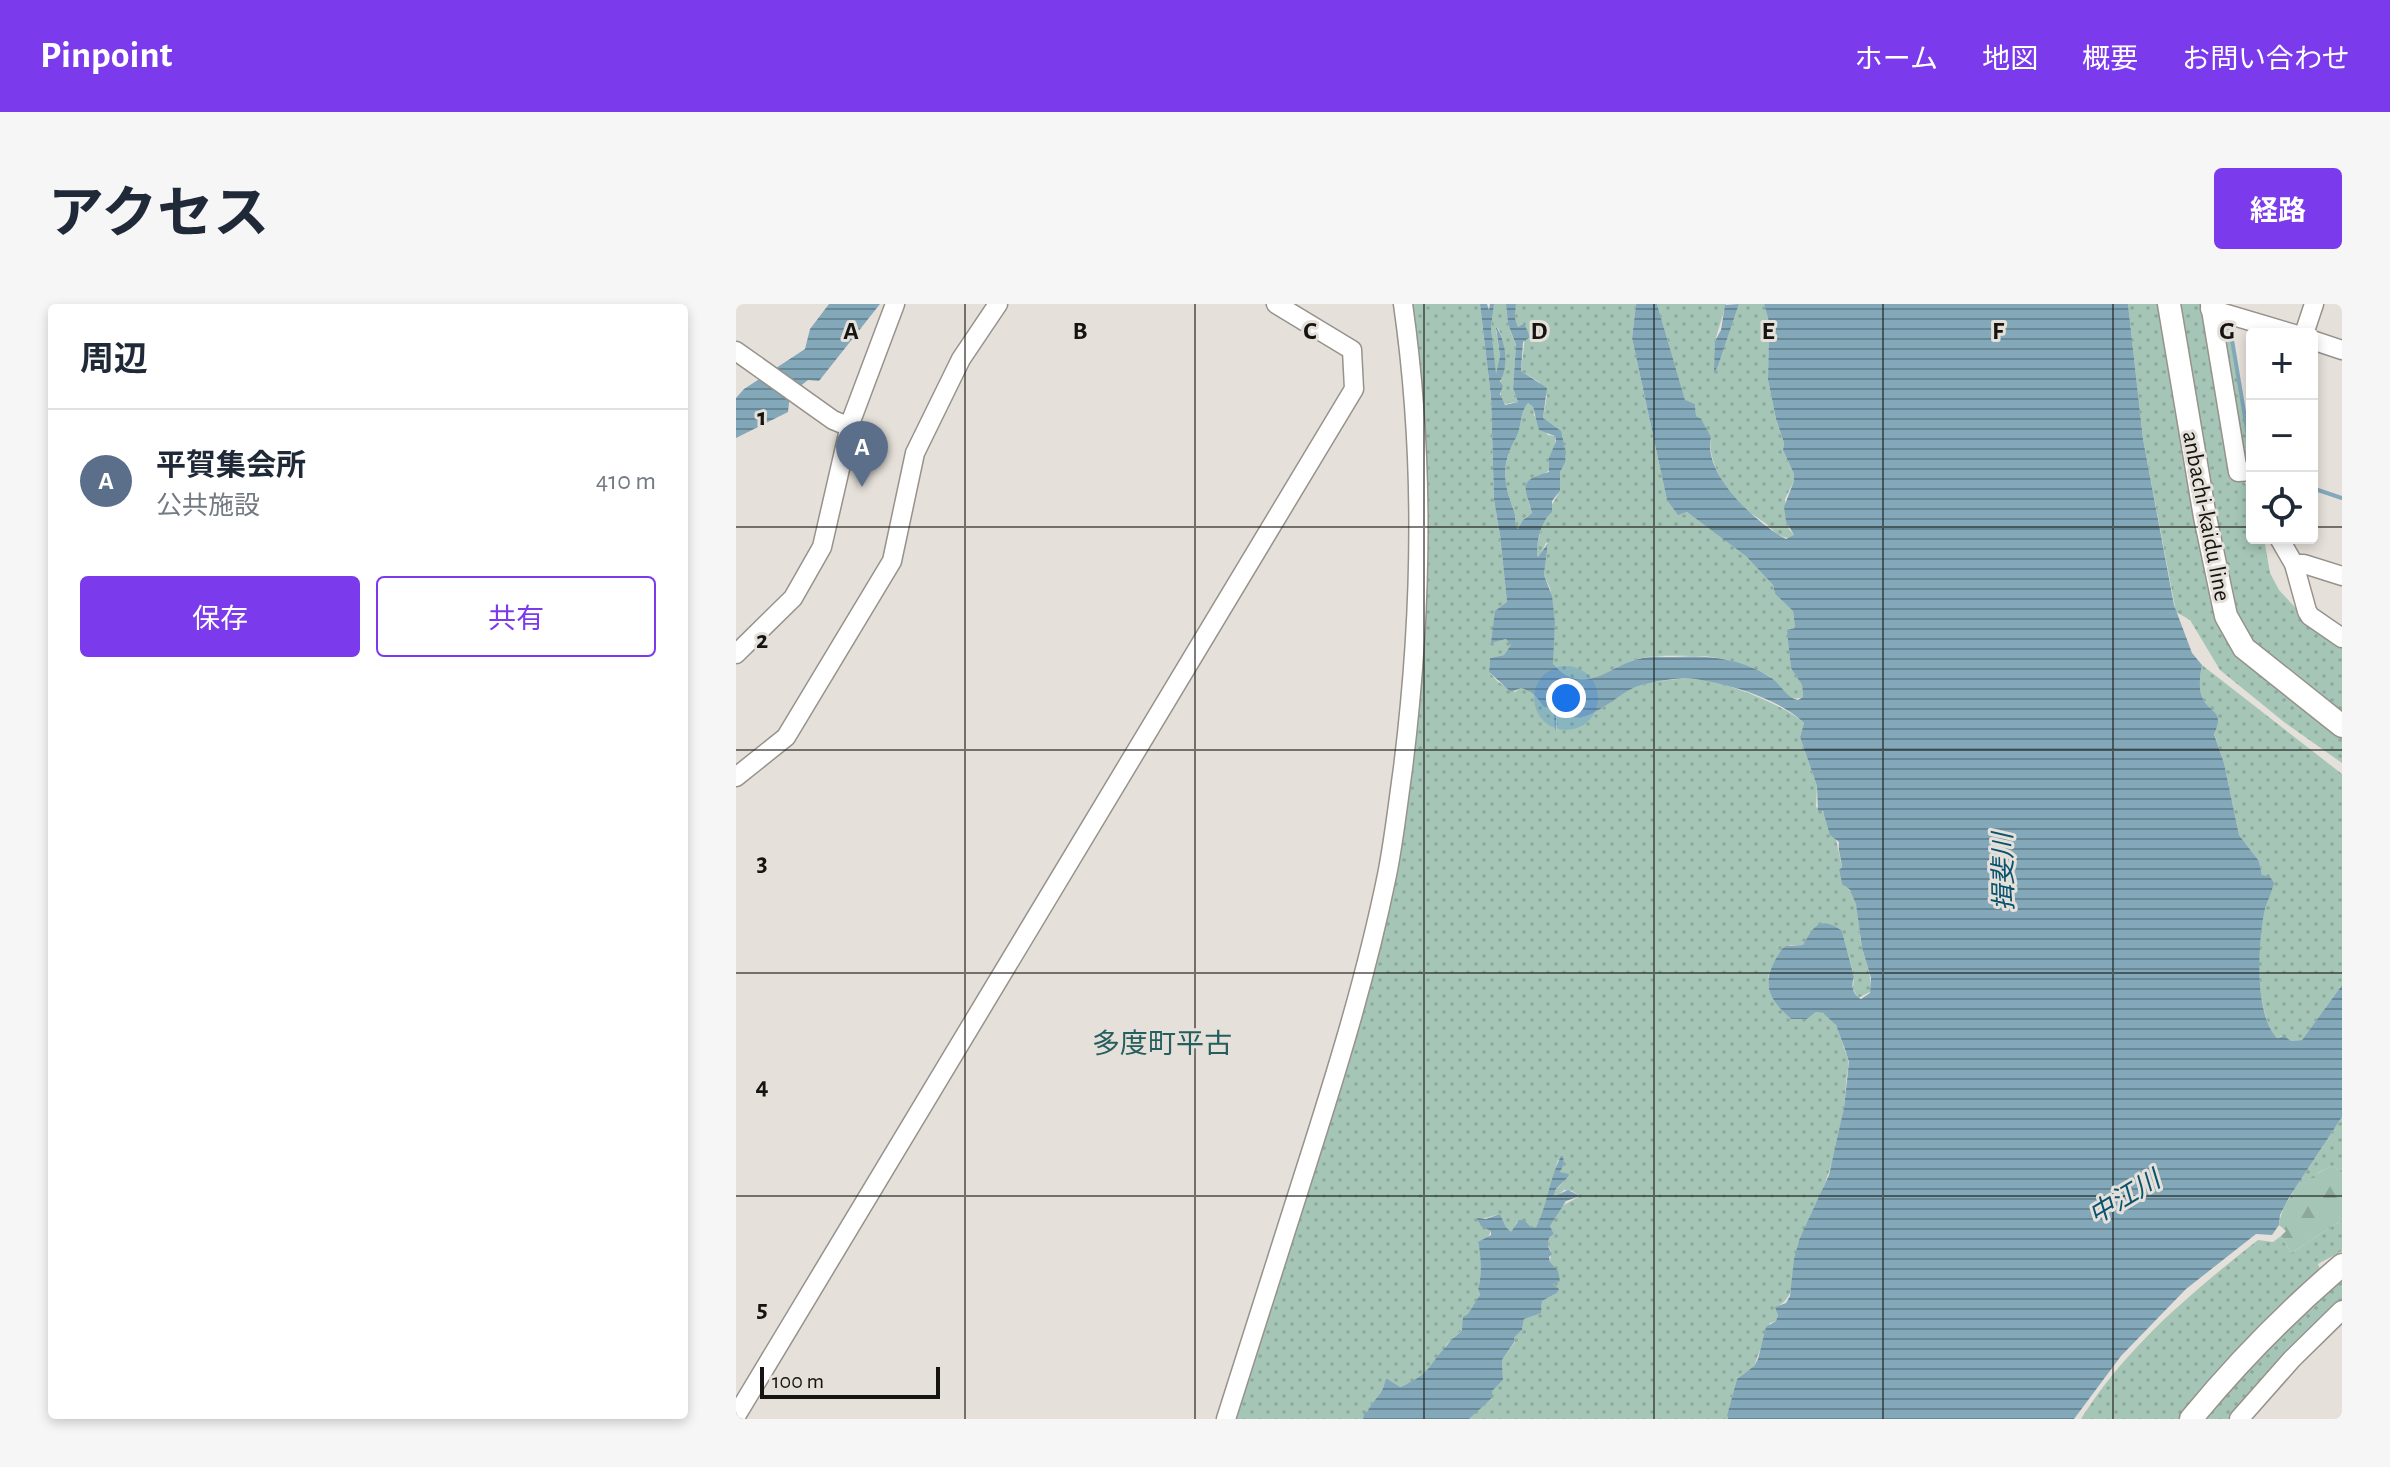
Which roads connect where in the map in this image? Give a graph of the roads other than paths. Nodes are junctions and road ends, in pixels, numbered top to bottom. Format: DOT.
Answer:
graph roads {
  1 [pos="895,304"];
  2 [pos="998,304"];
  3 [pos="1276,304"];
  4 [pos="1403,304"];
  5 [pos="2169,304"];
  6 [pos="2314,304"];
  7 [pos="2210,306"];
  8 [pos="2276,328"];
  9 [pos="2306,328"];
  10 [pos="2318,342"];
  11 [pos="2342,350"];
  12 [pos="736,351"];
  13 [pos="850,427"];
  14 [pos="2246,476"];
  15 [pos="2282,544"];
  16 [pos="2294,564"];
  17 [pos="2342,576"];
  18 [pos="2342,638"];
  19 [pos="736,654"];
  20 [pos="2342,726"];
  21 [pos="736,777"];
  22 [pos="2342,1265"];
  23 [pos="2342,1310"];
  24 [pos="736,1416"];
  25 [pos="1226,1419"];
  26 [pos="2191,1419"];
  27 [pos="2239,1419"];
  1 -- 13 [label="street"];
  2 -- 21 [label="street"];
  3 -- 24 [label="street"];
  4 -- 25 [label="street"];
  5 -- 20 [label="main road, anbachi-kaidu line"];
  6 -- 9 [label="street"];
  7 -- 8 [label="street"];
  7 -- 14 [label="street"];
  10 -- 11 [label="street"];
  12 -- 13 [label="street"];
  13 -- 19 [label="street"];
  15 -- 16 [label="street"];
  16 -- 17 [label="street"];
  16 -- 18 [label="street"];
  22 -- 26 [label="main road"];
  23 -- 27 [label="street"];
}
